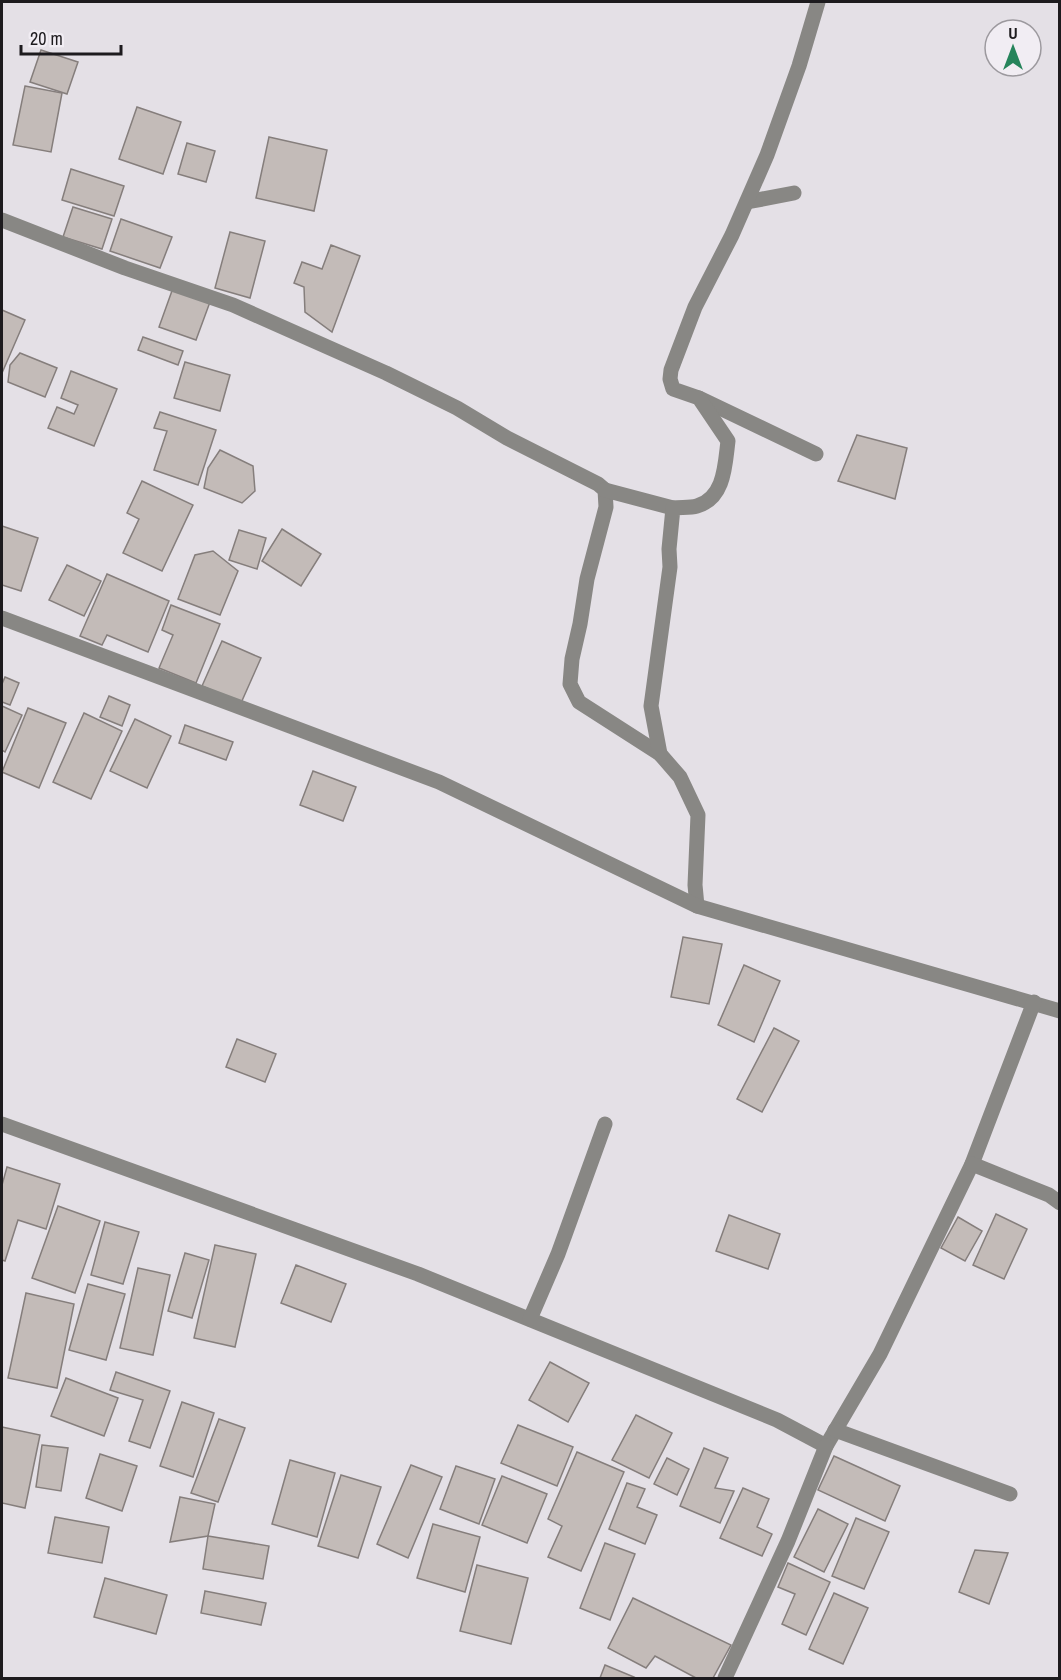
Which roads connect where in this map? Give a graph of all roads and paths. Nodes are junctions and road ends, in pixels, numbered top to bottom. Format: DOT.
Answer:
graph roads {
  1 [pos="818,2"];
  2 [pos="794,193"];
  3 [pos="747,202"];
  4 [pos="2,220"];
  5 [pos="699,398"];
  6 [pos="816,454"];
  7 [pos="605,490"];
  8 [pos="674,508"];
  9 [pos="2,618"];
  10 [pos="660,754"];
  11 [pos="697,906"];
  12 [pos="1035,1002"];
  13 [pos="1059,1011"];
  14 [pos="2,1124"];
  15 [pos="605,1124"];
  16 [pos="972,1164"];
  17 [pos="1059,1203"];
  18 [pos="530,1319"];
  19 [pos="835,1430"];
  20 [pos="826,1446"];
  21 [pos="1010,1494"];
  22 [pos="725,1678"];
  1 -- 3 [label="street"];
  2 -- 3 [label="street"];
  3 -- 5 [label="street"];
  4 -- 7 [label="street"];
  5 -- 6 [label="street"];
  5 -- 8 [label="street"];
  7 -- 8 [label="street"];
  7 -- 10 [label="street"];
  8 -- 10 [label="street"];
  9 -- 11 [label="street"];
  10 -- 11 [label="street"];
  11 -- 12 [label="street"];
  12 -- 13 [label="street"];
  12 -- 16 [label="street"];
  14 -- 18 [label="street"];
  15 -- 18 [label="street"];
  16 -- 17 [label="street"];
  16 -- 19 [label="street"];
  18 -- 20 [label="street"];
  19 -- 20 [label="street"];
  19 -- 21 [label="street"];
  20 -- 22 [label="street"];
}
